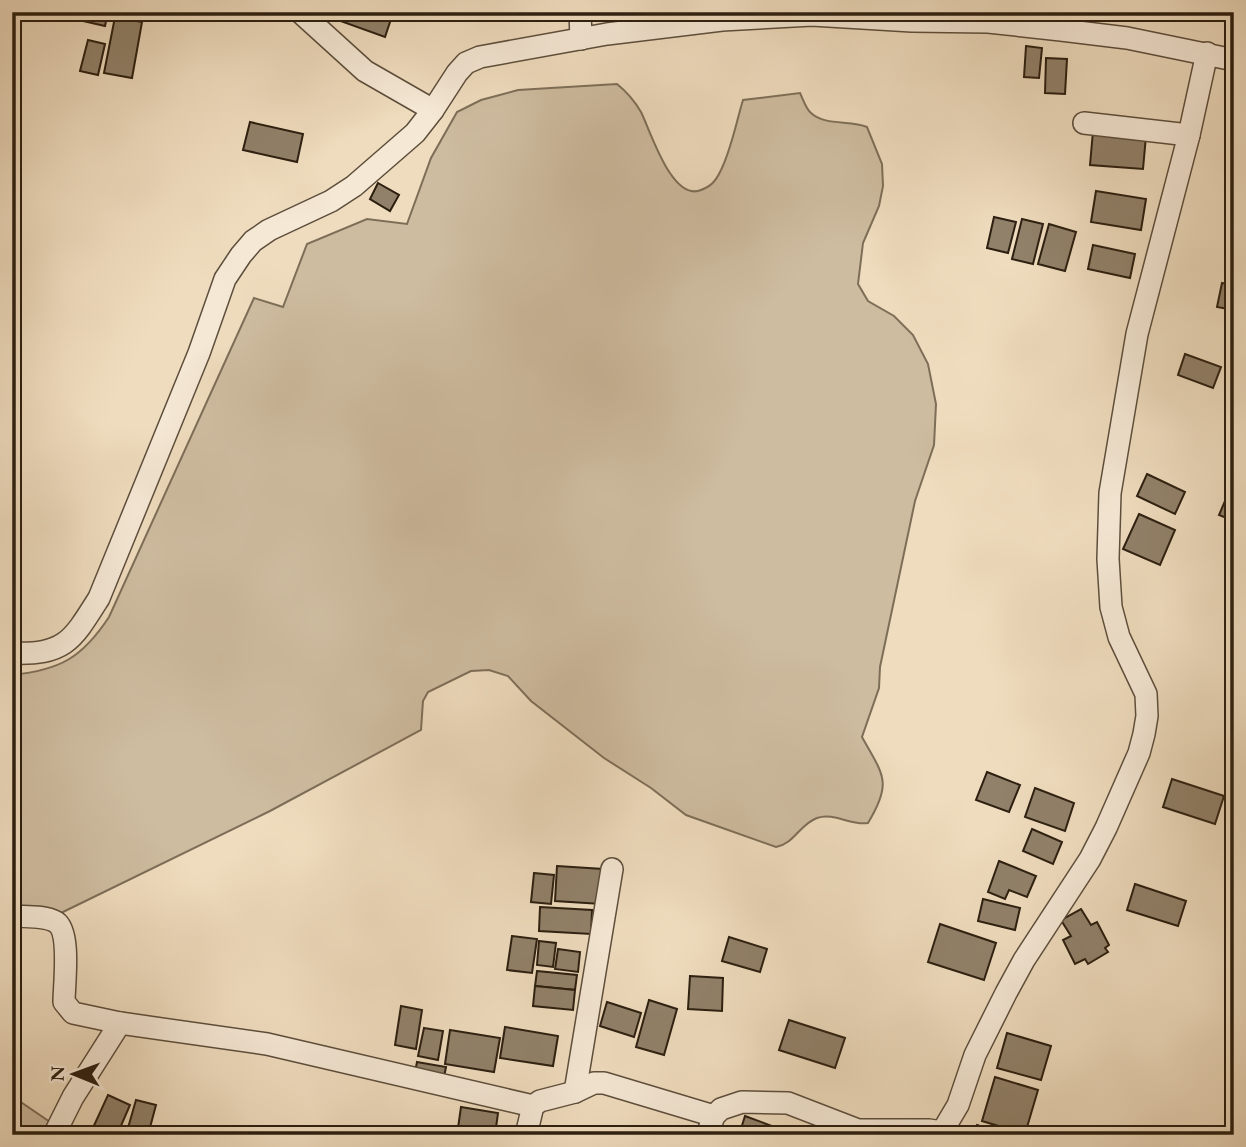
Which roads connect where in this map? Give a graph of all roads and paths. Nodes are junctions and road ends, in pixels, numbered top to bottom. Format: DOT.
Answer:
graph roads {
  1 [pos="300,12"];
  2 [pos="580,12"];
  3 [pos="812,14"];
  4 [pos="607,23"];
  5 [pos="581,38"];
  6 [pos="1207,53"];
  7 [pos="1234,61"];
  8 [pos="433,110"];
  9 [pos="1084,123"];
  10 [pos="1189,135"];
  11 [pos="12,653"];
  12 [pos="612,869"];
  13 [pos="12,916"];
  14 [pos="120,1023"];
  15 [pos="575,1092"];
  16 [pos="533,1106"];
  17 [pos="711,1125"];
  18 [pos="942,1133"];
  19 [pos="54,1135"];
  20 [pos="526,1135"];
  1 -- 8 [label="street"];
  2 -- 5 [label="street"];
  3 -- 4 [label="street"];
  3 -- 6 [label="street"];
  4 -- 5 [label="street"];
  5 -- 8 [label="street"];
  6 -- 7 [label="street"];
  6 -- 10 [label="street"];
  8 -- 11 [label="street"];
  9 -- 10 [label="street"];
  10 -- 18 [label="street"];
  12 -- 15 [label="street"];
  13 -- 14 [label="street"];
  14 -- 16 [label="street"];
  14 -- 19 [label="street"];
  15 -- 16 [label="street"];
  15 -- 17 [label="street"];
  16 -- 20 [label="street"];
  17 -- 18 [label="street"];
}
